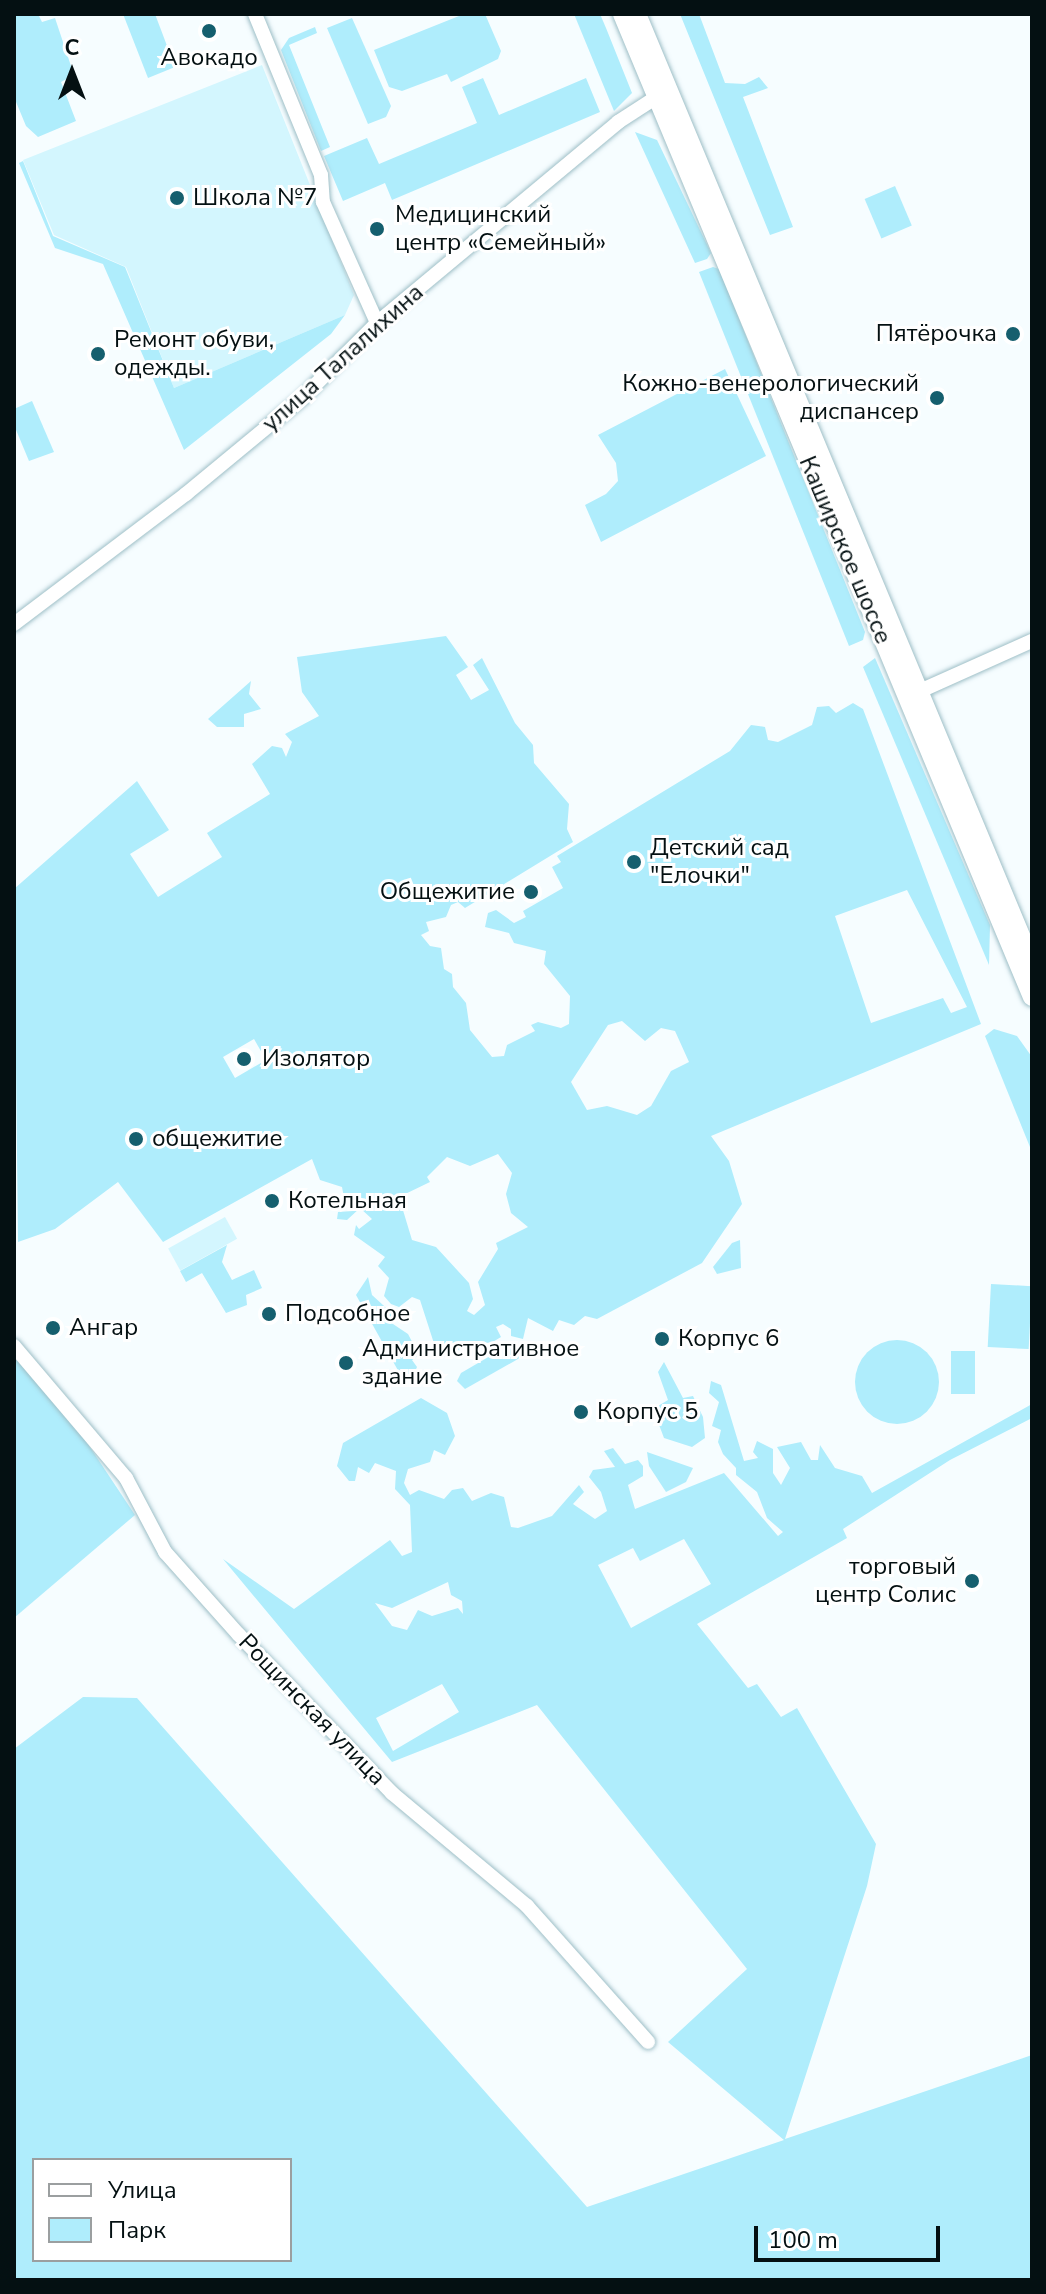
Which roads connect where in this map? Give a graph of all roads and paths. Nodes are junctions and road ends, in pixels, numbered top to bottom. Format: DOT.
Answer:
graph roads {
  1 [pos="255,14"];
  2 [pos="622,14"];
  3 [pos="637,14"];
  4 [pos="663,93"];
  5 [pos="377,323"];
  6 [pos="14,624"];
  7 [pos="1032,641"];
  8 [pos="913,694"];
  9 [pos="1032,962"];
  10 [pos="1032,997"];
  11 [pos="14,1346"];
  12 [pos="648,2042"];
  1 -- 5 [label="street"];
  2 -- 4 [label="main road, Каширское шоссе"];
  3 -- 4 [label="main road, Каширское шоссе"];
  4 -- 5 [label="street, улица Талалихина"];
  4 -- 8 [label="main road, Каширское шоссе"];
  5 -- 6 [label="street, улица Талалихина"];
  7 -- 8 [label="street"];
  8 -- 9 [label="main road, Каширское шоссе"];
  8 -- 10 [label="main road, Каширское шоссе"];
  11 -- 12 [label="street, Рощинская улица"];
}
